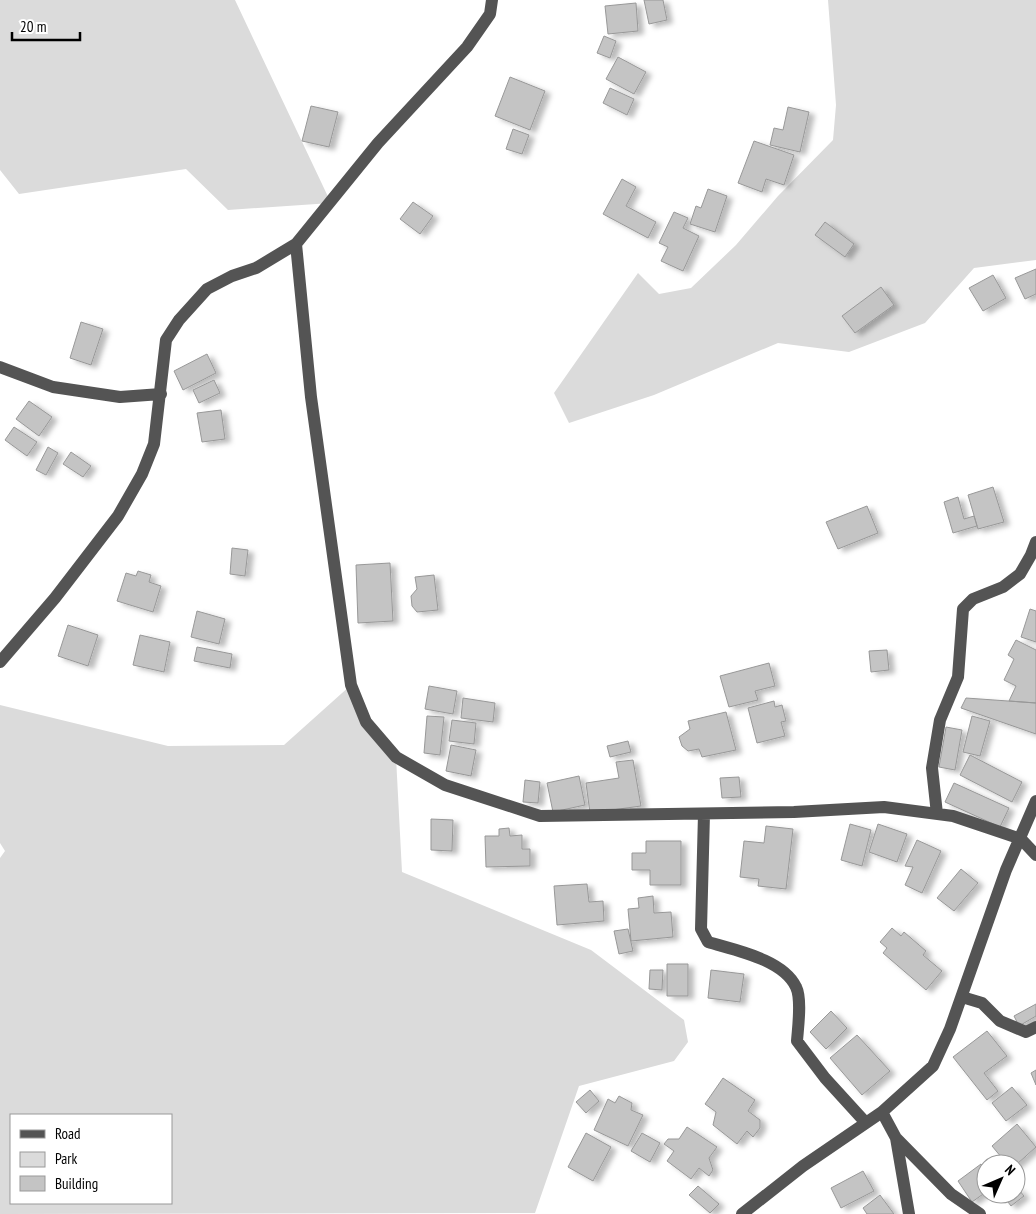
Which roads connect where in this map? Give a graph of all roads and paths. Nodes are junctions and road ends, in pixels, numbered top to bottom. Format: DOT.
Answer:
graph roads {
  1 [pos="492,0"];
  2 [pos="296,244"];
  3 [pos="0,367"];
  4 [pos="161,394"];
  5 [pos="1036,542"];
  6 [pos="0,662"];
  7 [pos="1036,801"];
  8 [pos="704,814"];
  9 [pos="937,814"];
  10 [pos="1021,840"];
  11 [pos="1036,855"];
  12 [pos="962,997"];
  13 [pos="1036,1027"];
  14 [pos="882,1112"];
  15 [pos="866,1123"];
  16 [pos="896,1138"];
  17 [pos="742,1214"];
  18 [pos="909,1214"];
  19 [pos="980,1214"];
  1 -- 2 [label="street"];
  2 -- 4 [label="street"];
  2 -- 8 [label="street"];
  3 -- 4 [label="street"];
  4 -- 6 [label="street"];
  5 -- 9 [label="street"];
  7 -- 10 [label="street"];
  8 -- 9 [label="street"];
  8 -- 15 [label="street"];
  9 -- 10 [label="street"];
  10 -- 11 [label="street"];
  10 -- 12 [label="street"];
  12 -- 13 [label="street"];
  12 -- 14 [label="street"];
  14 -- 15 [label="street"];
  14 -- 16 [label="street"];
  15 -- 17 [label="street"];
  16 -- 18 [label="street"];
  16 -- 19 [label="street"];
}
